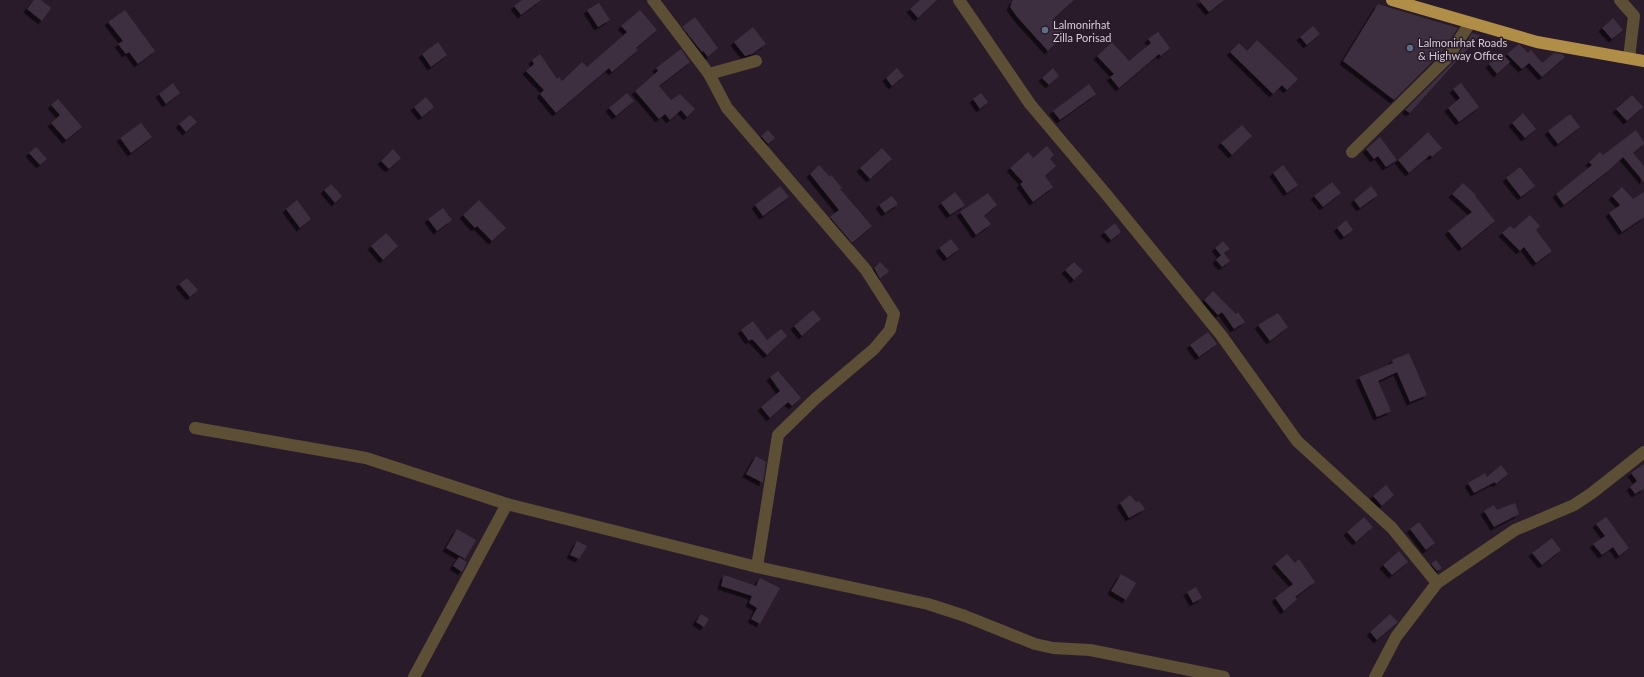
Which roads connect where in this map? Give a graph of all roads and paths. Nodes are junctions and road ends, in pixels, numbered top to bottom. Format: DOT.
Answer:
graph roads {
  1 [pos="653,0"];
  2 [pos="959,0"];
  3 [pos="1392,0"];
  4 [pos="1620,0"];
  5 [pos="1470,23"];
  6 [pos="1629,58"];
  7 [pos="756,61"];
  8 [pos="1644,61"];
  9 [pos="709,74"];
  10 [pos="1352,152"];
  11 [pos="195,428"];
  12 [pos="1644,452"];
  13 [pos="507,504"];
  14 [pos="757,566"];
  15 [pos="1437,583"];
  16 [pos="414,677"];
  17 [pos="1224,677"];
  18 [pos="1375,677"];
  1 -- 9 [label="street"];
  2 -- 15 [label="street"];
  3 -- 5 [label="highway"];
  4 -- 6 [label="street"];
  5 -- 6 [label="highway"];
  5 -- 10 [label="street"];
  6 -- 8 [label="highway"];
  7 -- 9 [label="street"];
  9 -- 14 [label="street"];
  11 -- 13 [label="street"];
  12 -- 15 [label="street"];
  13 -- 14 [label="street"];
  13 -- 16 [label="street"];
  14 -- 17 [label="street"];
  15 -- 18 [label="street"];
}
